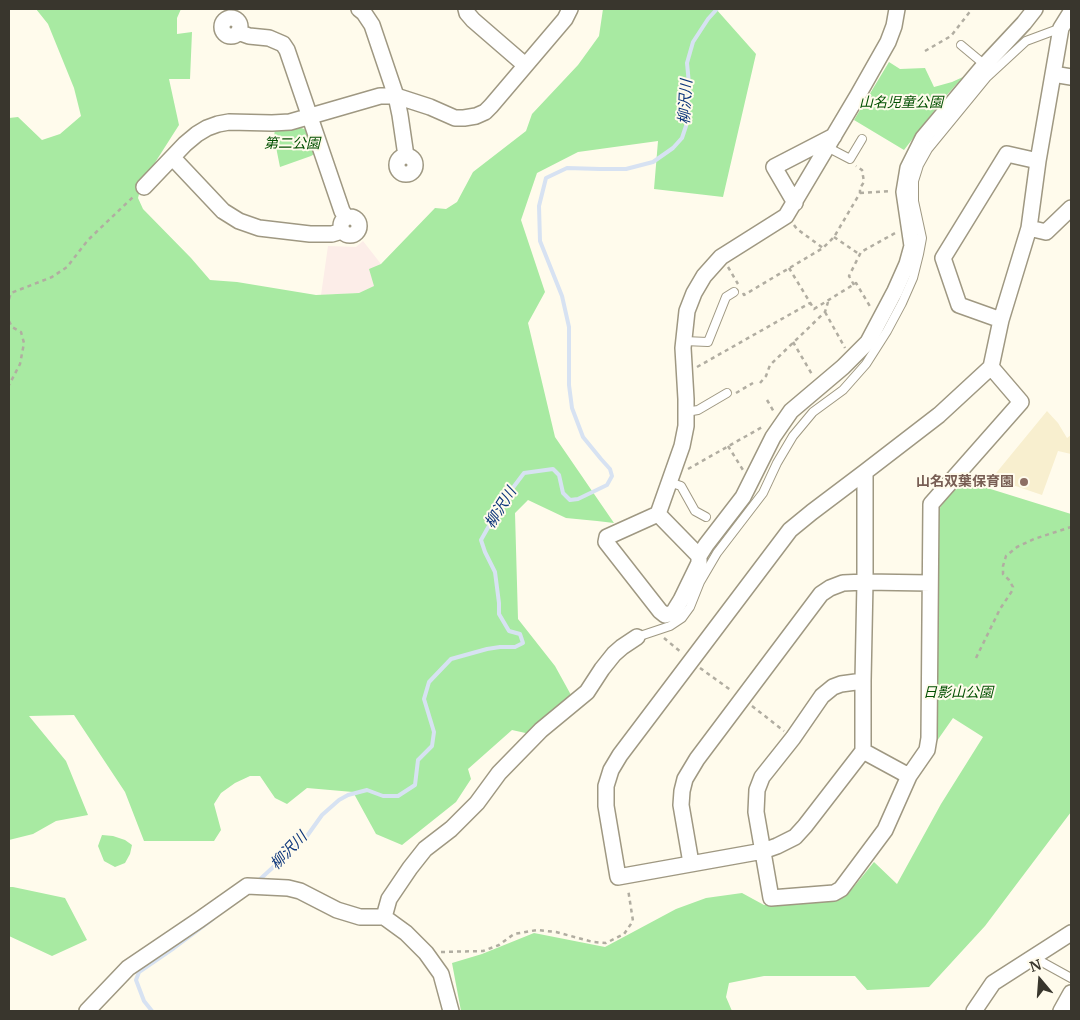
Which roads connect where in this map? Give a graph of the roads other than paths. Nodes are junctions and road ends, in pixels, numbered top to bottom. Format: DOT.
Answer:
graph roads {
  1 [pos="359,9"];
  2 [pos="466,9"];
  3 [pos="570,9"];
  4 [pos="897,9"];
  5 [pos="1035,9"];
  6 [pos="1071,12"];
  7 [pos="1066,29"];
  8 [pos="238,32"];
  9 [pos="960,45"];
  10 [pos="525,65"];
  11 [pos="985,65"];
  12 [pos="1054,74"];
  13 [pos="1071,77"];
  14 [pos="396,96"];
  15 [pos="310,117"];
  16 [pos="862,139"];
  17 [pos="831,141"];
  18 [pos="925,144"];
  19 [pos="406,156"];
  20 [pos="173,158"];
  21 [pos="1038,161"];
  22 [pos="144,187"];
  23 [pos="795,203"];
  24 [pos="1071,208"];
  25 [pos="1028,228"];
  26 [pos="734,292"];
  27 [pos="1002,320"];
  28 [pos="684,341"];
  29 [pos="991,367"];
  30 [pos="727,393"];
  31 [pos="686,412"];
  32 [pos="866,472"];
  33 [pos="669,482"];
  34 [pos="658,514"];
  35 [pos="706,517"];
  36 [pos="699,556"];
  37 [pos="866,582"];
  38 [pos="930,583"];
  39 [pos="638,637"];
  40 [pos="862,681"];
  41 [pos="863,751"];
  42 [pos="909,776"];
  43 [pos="763,851"];
  44 [pos="691,864"];
  45 [pos="384,917"];
  46 [pos="1071,933"];
  47 [pos="1033,957"];
  48 [pos="1071,978"];
  49 [pos="1071,993"];
  50 [pos="87,1011"];
  51 [pos="451,1011"];
  52 [pos="974,1011"];
  53 [pos="1061,1011"];
  1 -- 14 [label="street"];
  2 -- 10 [label="street"];
  3 -- 10 [label="street"];
  4 -- 17 [label="street"];
  5 -- 11 [label="street"];
  6 -- 7 [label="street"];
  7 -- 12 [label="street"];
  7 -- 18 [label="lane"];
  8 -- 15 [label="street"];
  9 -- 11 [label="lane"];
  10 -- 14 [label="street"];
  11 -- 18 [label="street"];
  12 -- 13 [label="street"];
  12 -- 21 [label="street"];
  14 -- 15 [label="street"];
  14 -- 19 [label="street"];
  15 -- 20 [label="street"];
  15 -- 20 [label="street"];
  16 -- 17 [label="lane"];
  17 -- 23 [label="street"];
  17 -- 23 [label="street"];
  18 -- 36 [label="street"];
  18 -- 39 [label="lane"];
  20 -- 22 [label="street"];
  21 -- 25 [label="street"];
  21 -- 27 [label="street"];
  23 -- 28 [label="street"];
  24 -- 25 [label="street"];
  25 -- 27 [label="street"];
  26 -- 28 [label="lane"];
  27 -- 29 [label="street"];
  28 -- 31 [label="street"];
  29 -- 32 [label="street"];
  29 -- 38 [label="street"];
  30 -- 31 [label="lane"];
  31 -- 33 [label="street"];
  32 -- 37 [label="street"];
  32 -- 44 [label="street"];
  33 -- 34 [label="street"];
  33 -- 35 [label="lane"];
  34 -- 36 [label="street"];
  34 -- 36 [label="street"];
  37 -- 38 [label="street"];
  37 -- 40 [label="street"];
  37 -- 44 [label="street"];
  38 -- 42 [label="street"];
  39 -- 45 [label="street"];
  40 -- 41 [label="street"];
  40 -- 43 [label="street"];
  41 -- 42 [label="street"];
  41 -- 43 [label="street"];
  42 -- 43 [label="street"];
  43 -- 44 [label="street"];
  45 -- 50 [label="street"];
  45 -- 51 [label="street"];
  46 -- 47 [label="street"];
  47 -- 48 [label="lane"];
  47 -- 52 [label="street"];
  49 -- 53 [label="street"];
}
